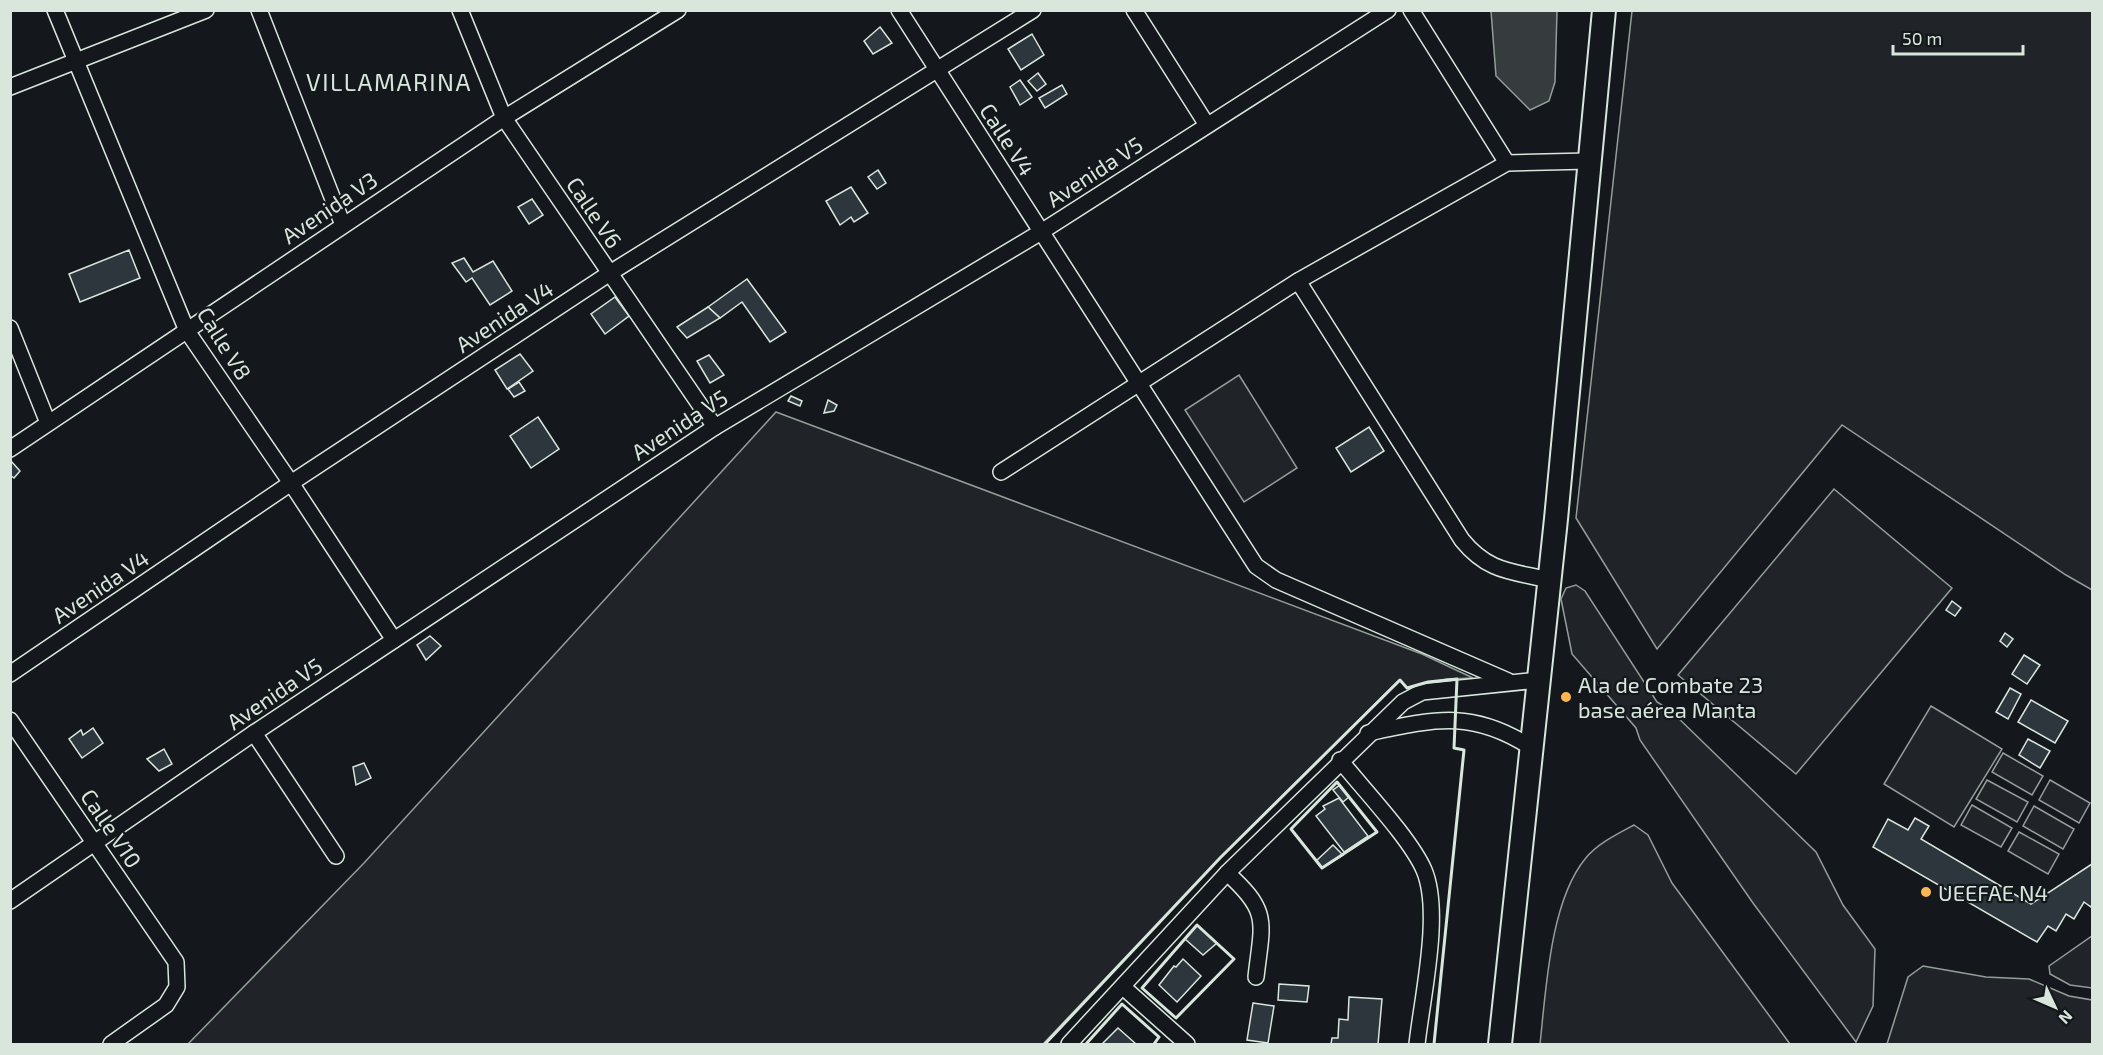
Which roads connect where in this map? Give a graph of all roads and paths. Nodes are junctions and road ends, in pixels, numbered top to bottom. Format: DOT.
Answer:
graph roads {
  1 [pos="55,10"];
  2 [pos="206,10"];
  3 [pos="259,10"];
  4 [pos="460,10"];
  5 [pos="678,10"];
  6 [pos="900,10"];
  7 [pos="1033,10"];
  8 [pos="1134,10"];
  9 [pos="1388,10"];
  10 [pos="1411,10"];
  11 [pos="1604,10"];
  12 [pos="661,15"];
  13 [pos="76,60"];
  14 [pos="938,71"];
  15 [pos="10,87"];
  16 [pos="504,118"];
  17 [pos="1207,125"];
  18 [pos="1589,161"];
  19 [pos="1507,163"];
  20 [pos="343,225"];
  21 [pos="1041,232"];
  22 [pos="610,273"];
  23 [pos="1298,281"];
  24 [pos="10,328"];
  25 [pos="187,331"];
  26 [pos="1138,381"];
  27 [pos="48,423"];
  28 [pos="715,427"];
  29 [pos="10,449"];
  30 [pos="1001,472"];
  31 [pos="291,483"];
  32 [pos="1549,580"];
  33 [pos="394,640"];
  34 [pos="10,674"];
  35 [pos="1539,680"];
  36 [pos="1508,681"];
  37 [pos="10,720"];
  38 [pos="254,733"];
  39 [pos="1368,733"];
  40 [pos="1532,748"];
  41 [pos="1340,760"];
  42 [pos="95,843"];
  43 [pos="336,856"];
  44 [pos="1227,873"];
  45 [pos="10,901"];
  46 [pos="1256,977"];
  47 [pos="1123,987"];
  48 [pos="111,1044"];
  49 [pos="1069,1044"];
  50 [pos="1187,1044"];
  51 [pos="1417,1044"];
  52 [pos="1500,1044"];
  1 -- 13 [label="street, Calle V8"];
  2 -- 13 [label="street"];
  3 -- 20 [label="street"];
  4 -- 16 [label="street, Calle V6"];
  5 -- 12 [label="street, Avenida V3"];
  6 -- 14 [label="street, Calle V4"];
  7 -- 14 [label="street, Avenida V4"];
  8 -- 17 [label="street"];
  9 -- 17 [label="street, Avenida V5"];
  10 -- 19 [label="street"];
  11 -- 18 [label="street"];
  12 -- 16 [label="street, Avenida V3"];
  13 -- 15 [label="street"];
  13 -- 25 [label="street, Calle V8"];
  14 -- 21 [label="street, Calle V4"];
  14 -- 22 [label="street, Avenida V4"];
  16 -- 20 [label="street, Avenida V3"];
  16 -- 22 [label="street, Calle V6"];
  17 -- 21 [label="street, Avenida V5"];
  18 -- 19 [label="street"];
  18 -- 32 [label="street"];
  19 -- 23 [label="street"];
  20 -- 25 [label="street, Avenida V3"];
  21 -- 26 [label="street, Calle V4"];
  21 -- 28 [label="street, Avenida V5"];
  22 -- 28 [label="street, Calle V6"];
  22 -- 31 [label="street, Avenida V4"];
  23 -- 26 [label="street"];
  23 -- 32 [label="street"];
  24 -- 27 [label="street"];
  25 -- 27 [label="street, Avenida V3"];
  25 -- 31 [label="street, Calle V8"];
  26 -- 30 [label="street"];
  26 -- 36 [label="street, Calle V4"];
  27 -- 29 [label="street, Avenida V3"];
  28 -- 33 [label="street, Avenida V5"];
  31 -- 33 [label="street, Calle V8"];
  31 -- 34 [label="street, Avenida V4"];
  32 -- 35 [label="street"];
  33 -- 38 [label="street, Avenida V5"];
  35 -- 36 [label="street"];
  35 -- 40 [label="street"];
  36 -- 39 [label="street"];
  37 -- 42 [label="street, Calle V10"];
  38 -- 42 [label="street, Avenida V5"];
  38 -- 43 [label="street"];
  39 -- 40 [label="street"];
  39 -- 41 [label="street"];
  40 -- 52 [label="street"];
  41 -- 44 [label="street"];
  41 -- 51 [label="street"];
  42 -- 45 [label="street, Avenida V5"];
  42 -- 48 [label="street, Calle V10"];
  44 -- 46 [label="street"];
  44 -- 47 [label="street"];
  47 -- 49 [label="street"];
  47 -- 50 [label="street"];
}
